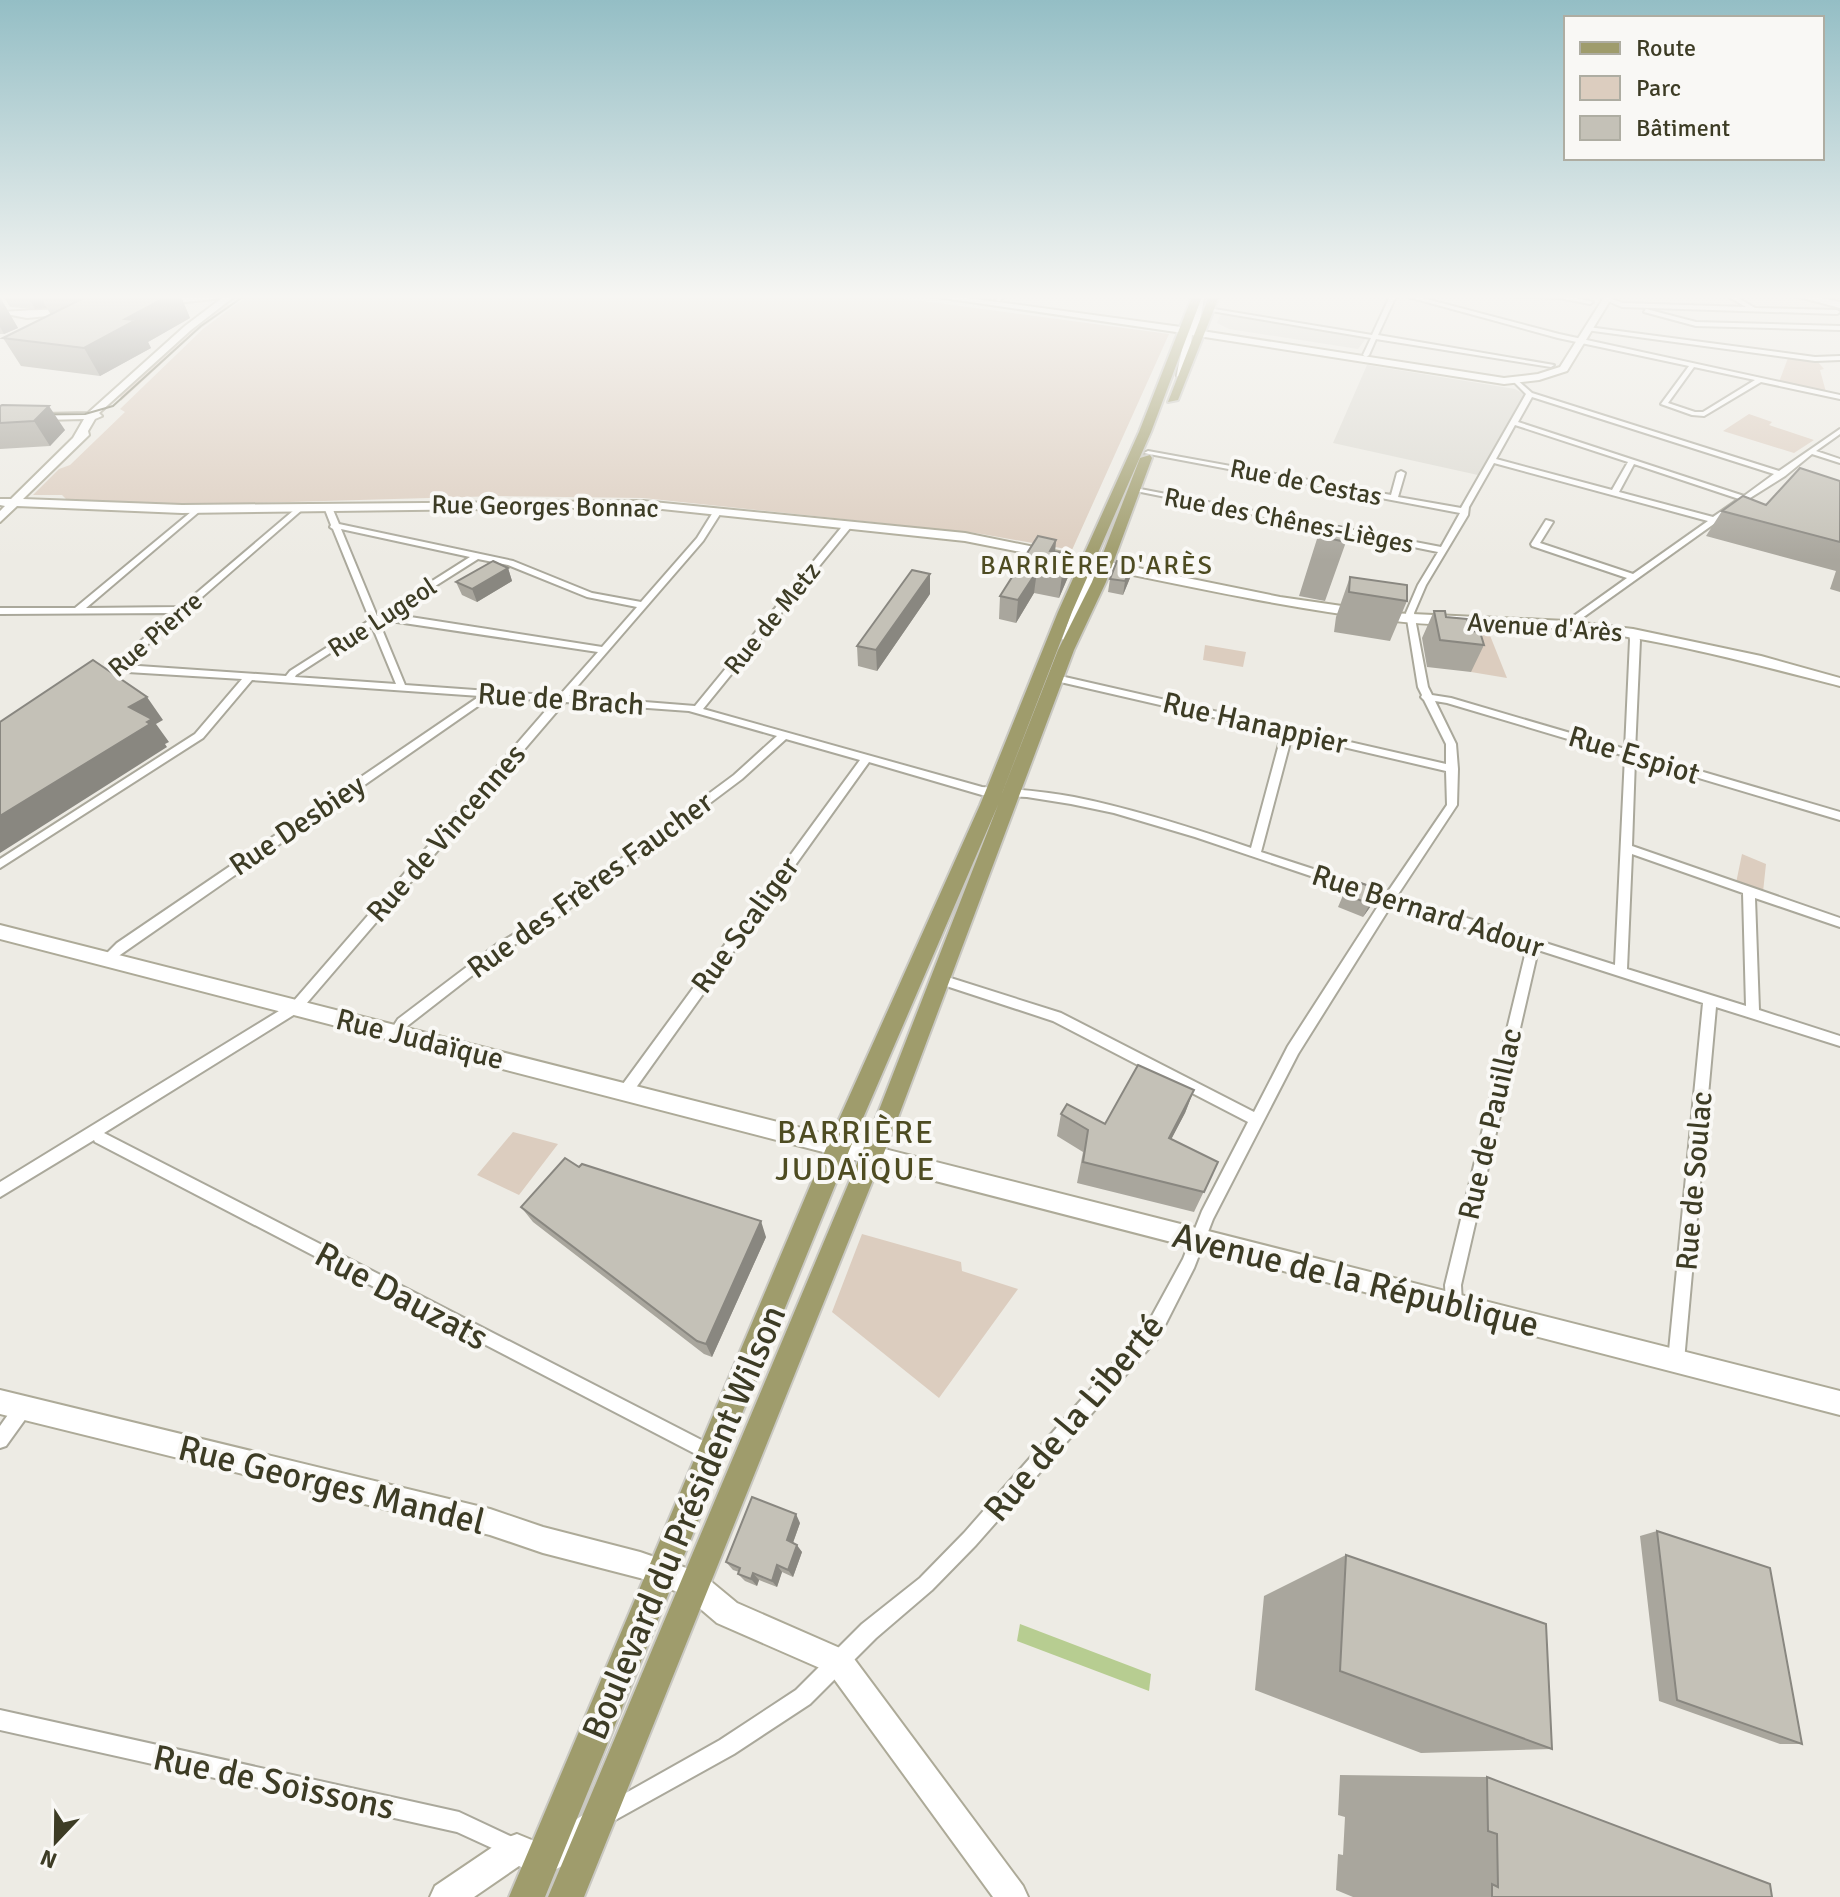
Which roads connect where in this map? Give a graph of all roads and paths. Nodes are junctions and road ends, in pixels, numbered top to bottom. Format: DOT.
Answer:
graph roads {
  1 [pos="133,383"];
  2 [pos="1165,383"];
  3 [pos="1179,383"];
  4 [pos="1518,383"];
  5 [pos="1680,383"];
  6 [pos="1756,383"];
  7 [pos="1772,383"];
  8 [pos="1530,394"];
  9 [pos="1840,397"];
  10 [pos="108,407"];
  11 [pos="0,409"];
  12 [pos="89,417"];
  13 [pos="0,418"];
  14 [pos="1515,423"];
  15 [pos="1840,431"];
  16 [pos="78,438"];
  17 [pos="1812,452"];
  18 [pos="1148,453"];
  19 [pos="1493,460"];
  20 [pos="1632,461"];
  21 [pos="1840,461"];
  22 [pos="1401,473"];
  23 [pos="1782,474"];
  24 [pos="1135,490"];
  25 [pos="1615,492"];
  26 [pos="1394,498"];
  27 [pos="1747,499"];
  28 [pos="0,502"];
  29 [pos="15,502"];
  30 [pos="300,507"];
  31 [pos="328,507"];
  32 [pos="197,509"];
  33 [pos="718,511"];
  34 [pos="1464,511"];
  35 [pos="0,518"];
  36 [pos="1714,520"];
  37 [pos="1549,522"];
  38 [pos="848,525"];
  39 [pos="334,527"];
  40 [pos="1442,550"];
  41 [pos="478,555"];
  42 [pos="1087,562"];
  43 [pos="1106,566"];
  44 [pos="1633,577"];
  45 [pos="642,605"];
  46 [pos="182,610"];
  47 [pos="0,611"];
  48 [pos="77,611"];
  49 [pos="385,615"];
  50 [pos="1410,619"];
  51 [pos="375,621"];
  52 [pos="1574,626"];
  53 [pos="1633,633"];
  54 [pos="605,650"];
  55 [pos="1066,650"];
  56 [pos="116,667"];
  57 [pos="248,678"];
  58 [pos="1056,678"];
  59 [pos="104,679"];
  60 [pos="288,680"];
  61 [pos="1840,682"];
  62 [pos="402,688"];
  63 [pos="489,694"];
  64 [pos="1426,697"];
  65 [pos="563,699"];
  66 [pos="696,711"];
  67 [pos="1288,731"];
  68 [pos="783,736"];
  69 [pos="1629,754"];
  70 [pos="866,759"];
  71 [pos="1453,769"];
  72 [pos="1004,791"];
  73 [pos="1840,816"];
  74 [pos="1627,848"];
  75 [pos="1255,855"];
  76 [pos="0,864"];
  77 [pos="1749,890"];
  78 [pos="1390,899"];
  79 [pos="1840,923"];
  80 [pos="0,932"];
  81 [pos="1533,945"];
  82 [pos="107,959"];
  83 [pos="1621,972"];
  84 [pos="938,979"];
  85 [pos="1710,1000"];
  86 [pos="296,1007"];
  87 [pos="1753,1014"];
  88 [pos="395,1033"];
  89 [pos="1840,1041"];
  90 [pos="625,1092"];
  91 [pos="1257,1120"];
  92 [pos="96,1131"];
  93 [pos="839,1146"];
  94 [pos="872,1155"];
  95 [pos="0,1190"];
  96 [pos="1199,1238"];
  97 [pos="1454,1304"];
  98 [pos="1676,1361"];
  99 [pos="1840,1403"];
  100 [pos="11,1405"];
  101 [pos="0,1440"];
  102 [pos="711,1454"];
  103 [pos="662,1572"];
  104 [pos="692,1584"];
  105 [pos="839,1662"];
  106 [pos="0,1720"];
  107 [pos="597,1821"];
  108 [pos="530,1854"];
  109 [pos="446,1897"];
  110 [pos="527,1897"];
  111 [pos="566,1897"];
  112 [pos="1012,1897"];
  1 -- 10 [label="main road"];
  2 -- 42 [label="main road, Boulevard du Président Wilson"];
  3 -- 18 [label="main road, Boulevard du Président Wilson"];
  4 -- 8 [label="street"];
  5 -- 6 [label="street"];
  7 -- 9 [label="street"];
  8 -- 14 [label="street"];
  8 -- 23 [label="street"];
  10 -- 11 [label="main road"];
  10 -- 12 [label="main road"];
  10 -- 16 [label="main road"];
  12 -- 13 [label="main road"];
  12 -- 16 [label="main road"];
  14 -- 19 [label="street"];
  14 -- 20 [label="street"];
  15 -- 17 [label="street"];
  16 -- 29 [label="main road"];
  17 -- 21 [label="street"];
  17 -- 23 [label="street"];
  18 -- 24 [label="main road, Boulevard du Président Wilson"];
  18 -- 26 [label="street, Rue de Cestas"];
  19 -- 25 [label="street"];
  19 -- 34 [label="street"];
  20 -- 25 [label="street"];
  20 -- 27 [label="street"];
  22 -- 26 [label="street"];
  23 -- 27 [label="street"];
  24 -- 40 [label="street, Rue des Chênes-Lièges"];
  24 -- 43 [label="main road, Boulevard du Président Wilson"];
  25 -- 36 [label="street"];
  26 -- 34 [label="street, Rue de Cestas"];
  27 -- 36 [label="street"];
  28 -- 29 [label="main road, Rue Georges Bonnac"];
  29 -- 32 [label="main road, Rue Georges Bonnac"];
  29 -- 35 [label="main road"];
  30 -- 31 [label="main road, Rue Georges Bonnac"];
  30 -- 32 [label="main road, Rue Georges Bonnac"];
  30 -- 46 [label="street, Rue Pierre"];
  31 -- 33 [label="main road, Rue Georges Bonnac"];
  31 -- 39 [label="street"];
  32 -- 48 [label="street"];
  33 -- 38 [label="main road, Rue Georges Bonnac"];
  33 -- 45 [label="street, Rue de Vincennes"];
  34 -- 40 [label="street"];
  36 -- 44 [label="street"];
  37 -- 44 [label="street"];
  38 -- 42 [label="main road, Rue Georges Bonnac"];
  38 -- 66 [label="street, Rue de Metz"];
  39 -- 41 [label="street"];
  39 -- 51 [label="street"];
  40 -- 50 [label="street"];
  41 -- 45 [label="street"];
  41 -- 49 [label="street, Rue Lugeol"];
  42 -- 43 [label="main road, Rue Georges Bonnac"];
  42 -- 55 [label="main road"];
  42 -- 72 [label="main road, Boulevard du Président Wilson"];
  43 -- 50 [label="main road, Avenue d'Arès"];
  43 -- 55 [label="main road, Boulevard du Président Wilson"];
  44 -- 52 [label="street"];
  45 -- 54 [label="street, Rue de Vincennes"];
  46 -- 48 [label="street"];
  46 -- 56 [label="street, Rue Pierre"];
  47 -- 48 [label="street"];
  49 -- 51 [label="street, Rue Lugeol"];
  49 -- 54 [label="street"];
  50 -- 52 [label="main road, Avenue d'Arès"];
  50 -- 64 [label="street, Rue de la Liberté"];
  51 -- 60 [label="street, Rue Lugeol"];
  51 -- 62 [label="street"];
  52 -- 53 [label="main road, Avenue d'Arès"];
  53 -- 61 [label="main road, Avenue d'Arès"];
  53 -- 69 [label="street"];
  54 -- 65 [label="street, Rue de Vincennes"];
  55 -- 58 [label="main road, Boulevard du Président Wilson"];
  56 -- 57 [label="street, Rue de Brach"];
  56 -- 59 [label="street, Rue Pierre"];
  57 -- 60 [label="street, Rue de Brach"];
  57 -- 76 [label="street"];
  58 -- 67 [label="street, Rue Hanappier"];
  58 -- 72 [label="main road, Boulevard du Président Wilson"];
  60 -- 62 [label="street, Rue de Brach"];
  62 -- 63 [label="street, Rue de Brach"];
  63 -- 65 [label="street, Rue de Brach"];
  63 -- 82 [label="street, Rue Desbiey"];
  64 -- 69 [label="street, Rue Espiot"];
  64 -- 71 [label="street, Rue de la Liberté"];
  65 -- 66 [label="street, Rue de Brach"];
  65 -- 86 [label="street, Rue de Vincennes"];
  66 -- 68 [label="street, Rue de Brach"];
  67 -- 71 [label="street, Rue Hanappier"];
  67 -- 75 [label="street"];
  68 -- 70 [label="street, Rue de Brach"];
  68 -- 88 [label="street, Rue des Frères Faucher"];
  69 -- 73 [label="street, Rue Espiot"];
  69 -- 74 [label="street"];
  70 -- 72 [label="street, Rue de Brach"];
  70 -- 90 [label="street, Rue Scaliger"];
  71 -- 78 [label="street, Rue de la Liberté"];
  72 -- 75 [label="street, Rue Bernard Adour"];
  72 -- 84 [label="main road, Boulevard du Président Wilson"];
  72 -- 93 [label="main road, Boulevard du Président Wilson"];
  74 -- 77 [label="street"];
  74 -- 83 [label="street"];
  75 -- 78 [label="street, Rue Bernard Adour"];
  77 -- 79 [label="street"];
  77 -- 87 [label="street"];
  78 -- 81 [label="street, Rue Bernard Adour"];
  78 -- 91 [label="street, Rue de la Liberté"];
  80 -- 82 [label="main road, Rue Judaïque"];
  81 -- 83 [label="street, Rue Bernard Adour"];
  81 -- 97 [label="street, Rue de Pauillac"];
  82 -- 86 [label="main road, Rue Judaïque"];
  83 -- 85 [label="street, Rue Bernard Adour"];
  84 -- 91 [label="street"];
  84 -- 94 [label="main road, Boulevard du Président Wilson"];
  85 -- 87 [label="street, Rue Bernard Adour"];
  85 -- 98 [label="street, Rue de Soulac"];
  86 -- 88 [label="main road, Rue Judaïque"];
  86 -- 92 [label="street, Rue de Vincennes"];
  87 -- 89 [label="street, Rue Bernard Adour"];
  88 -- 90 [label="main road, Rue Judaïque"];
  90 -- 93 [label="main road, Rue Judaïque"];
  91 -- 96 [label="street, Rue de la Liberté"];
  92 -- 95 [label="street, Rue de Vincennes"];
  92 -- 102 [label="street, Rue Dauzats"];
  93 -- 94 [label="main road"];
  93 -- 102 [label="main road, Boulevard du Président Wilson"];
  94 -- 96 [label="main road, Avenue de la République"];
  94 -- 104 [label="main road, Boulevard du Président Wilson"];
  96 -- 97 [label="main road, Avenue de la République"];
  96 -- 105 [label="street, Rue de la Liberté"];
  97 -- 98 [label="main road, Avenue de la République"];
  98 -- 99 [label="main road, Avenue de la République"];
  100 -- 101 [label="street"];
  100 -- 103 [label="main road, Rue Georges Mandel"];
  102 -- 103 [label="main road, Boulevard du Président Wilson"];
  103 -- 104 [label="main road, Rue Georges Mandel"];
  103 -- 108 [label="main road, Boulevard du Président Wilson"];
  104 -- 105 [label="main road, Rue Georges Mandel"];
  104 -- 107 [label="main road, Boulevard du Président Wilson"];
  105 -- 107 [label="street, Rue de la Liberté"];
  105 -- 112 [label="main road"];
  106 -- 108 [label="street, Rue de Soissons"];
  107 -- 108 [label="main road"];
  107 -- 111 [label="main road, Boulevard du Président Wilson"];
  108 -- 109 [label="main road"];
  108 -- 110 [label="main road, Boulevard du Président Wilson"];
}
